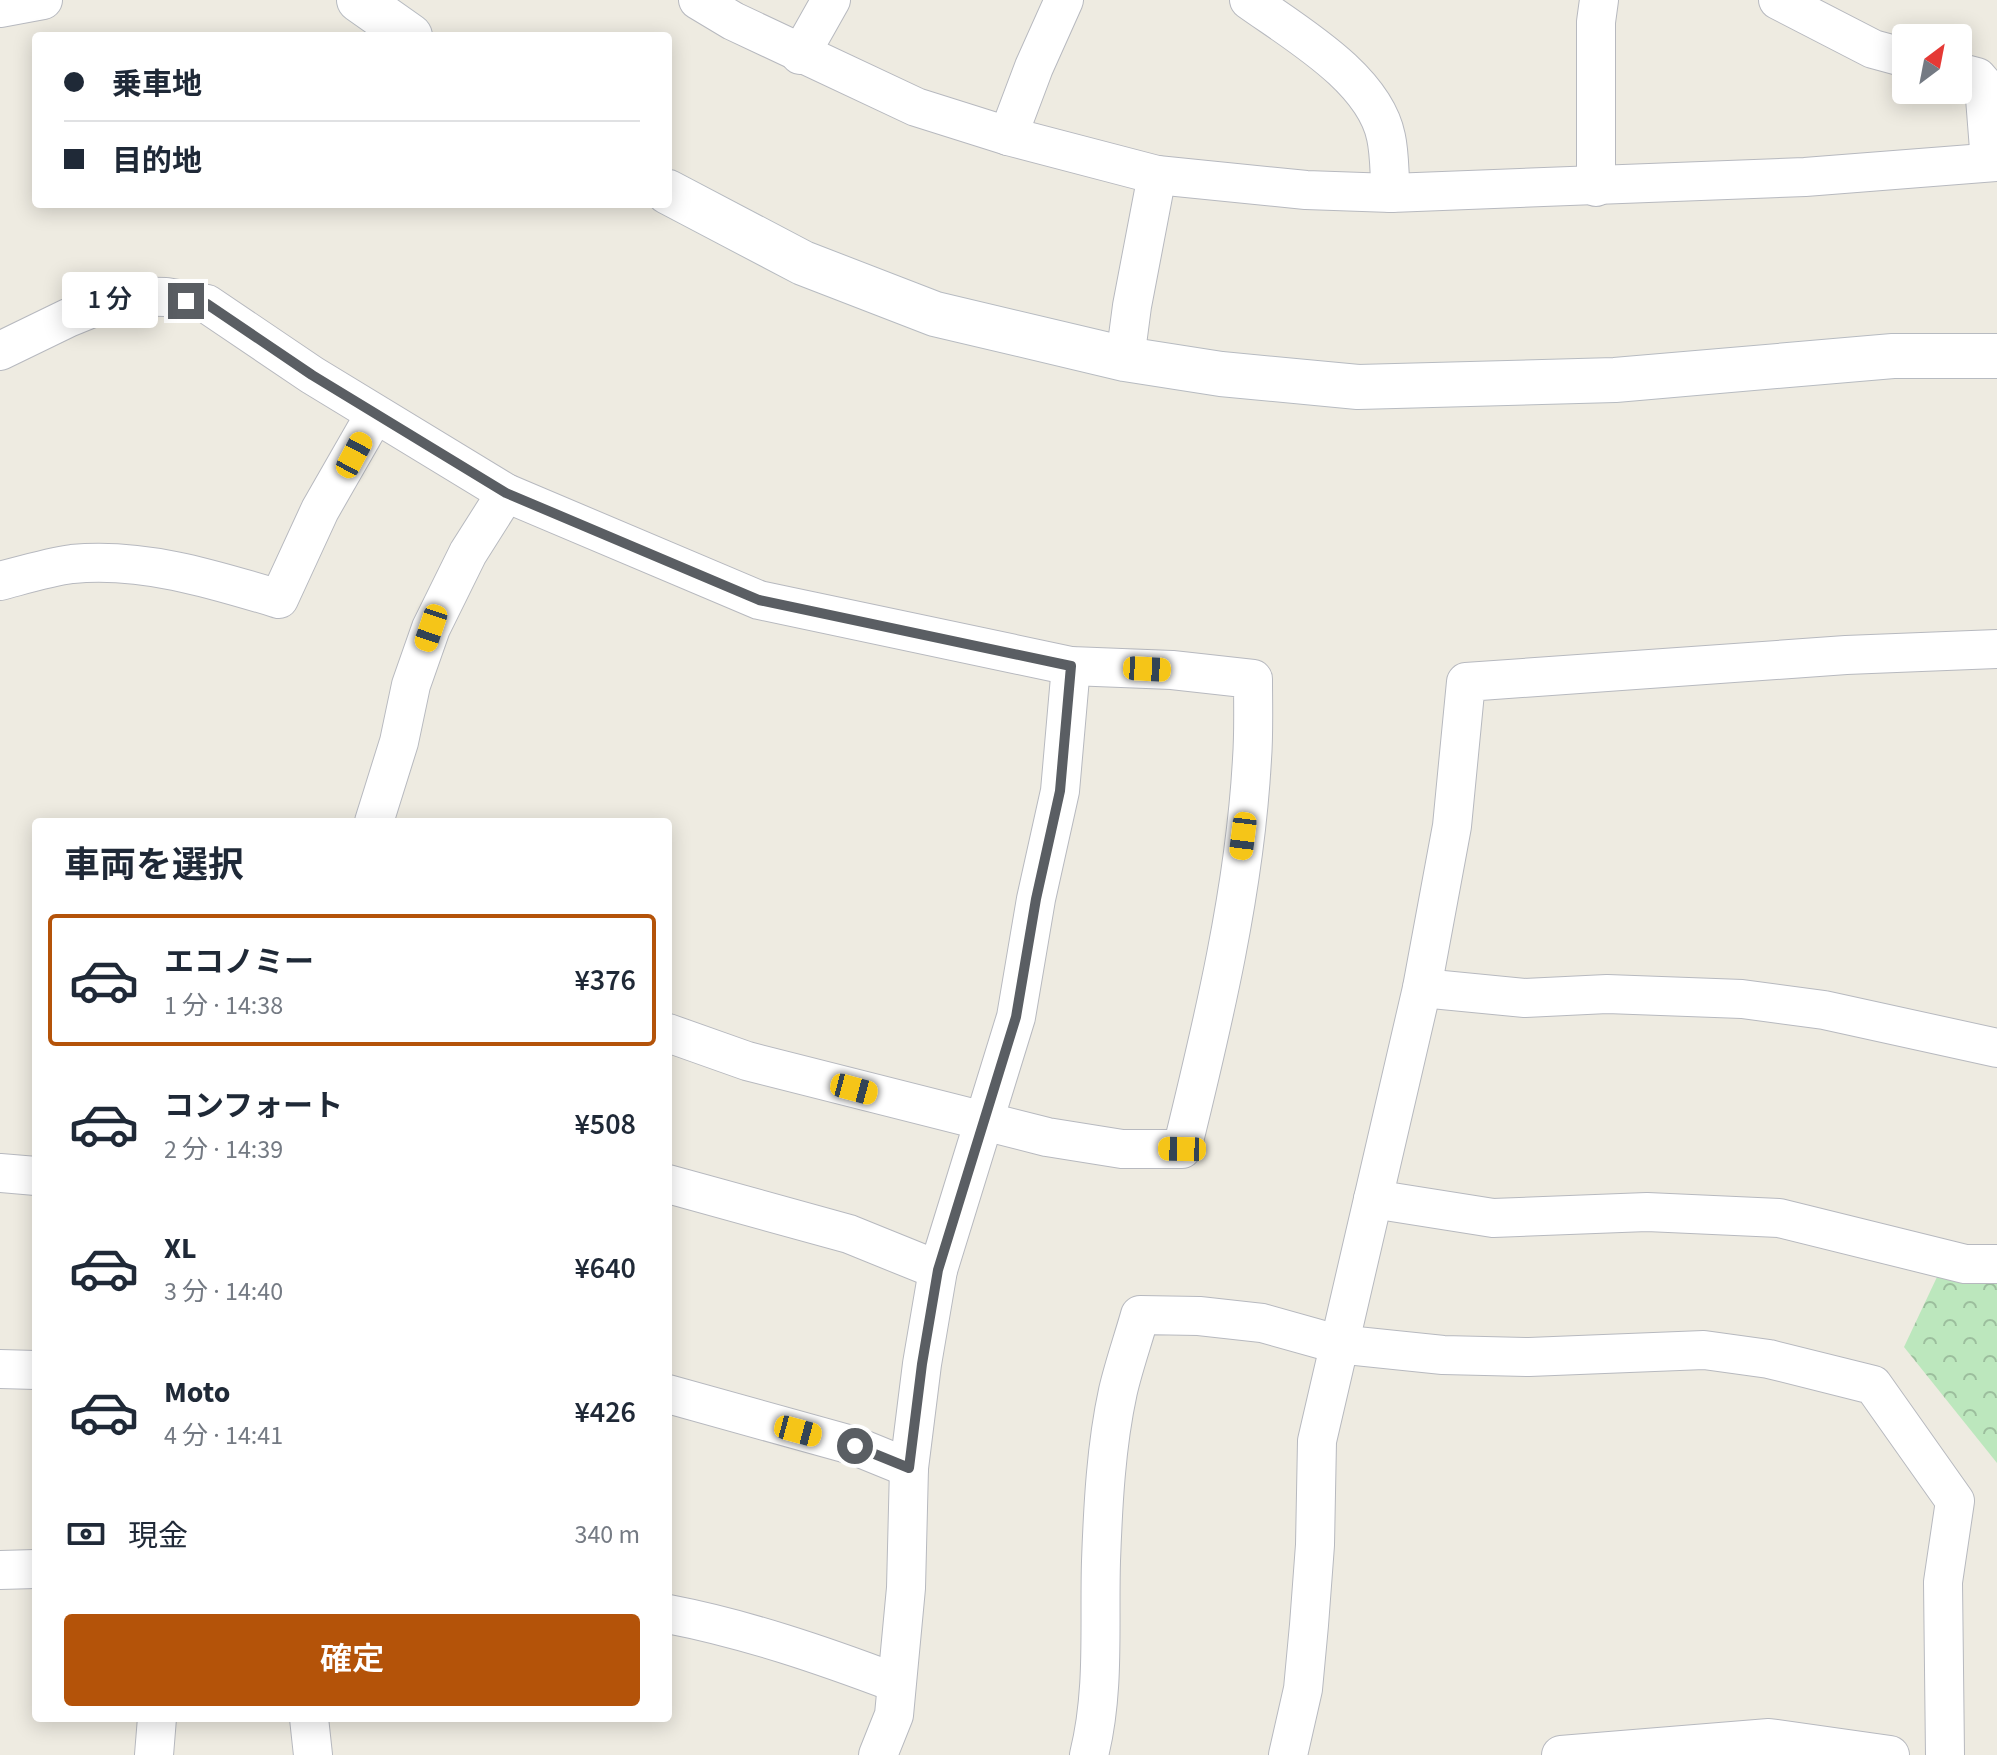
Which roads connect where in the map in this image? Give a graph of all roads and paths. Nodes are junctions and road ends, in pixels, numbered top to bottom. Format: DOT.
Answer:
graph roads {
  1 [pos="43,0"];
  2 [pos="359,0"];
  3 [pos="698,0"];
  4 [pos="831,0"];
  5 [pos="1064,0"];
  6 [pos="1249,0"];
  7 [pos="1599,0"];
  8 [pos="1778,0"];
  9 [pos="0,8"];
  10 [pos="404,32"];
  11 [pos="1892,54"];
  12 [pos="800,55"];
  13 [pos="1972,76"];
  14 [pos="1008,136"];
  15 [pos="1993,162"];
  16 [pos="1157,175"];
  17 [pos="1596,187"];
  18 [pos="1391,193"];
  19 [pos="672,194"];
  20 [pos="0,351"];
  21 [pos="1997,356"];
  22 [pos="1125,359"];
  23 [pos="375,414"];
  24 [pos="506,493"];
  25 [pos="0,581"];
  26 [pos="1997,649"];
  27 [pos="1071,666"];
  28 [pos="375,818"];
  29 [pos="1422,988"];
  30 [pos="672,1034"];
  31 [pos="1997,1048"];
  32 [pos="986,1120"];
  33 [pos="0,1173"];
  34 [pos="32,1176"];
  35 [pos="672,1185"];
  36 [pos="1373,1199"];
  37 [pos="1997,1264"];
  38 [pos="938,1270"];
  39 [pos="1337,1344"];
  40 [pos="0,1369"];
  41 [pos="32,1370"];
  42 [pos="672,1395"];
  43 [pos="909,1468"];
  44 [pos="32,1569"];
  45 [pos="0,1570"];
  46 [pos="672,1615"];
  47 [pos="896,1683"];
  48 [pos="157,1722"];
  49 [pos="309,1722"];
  50 [pos="154,1755"];
  51 [pos="313,1755"];
  52 [pos="878,1755"];
  53 [pos="1089,1755"];
  54 [pos="1288,1755"];
  55 [pos="1561,1755"];
  56 [pos="1890,1755"];
  57 [pos="1945,1755"];
  1 -- 9 [label="street"];
  2 -- 10 [label="street"];
  3 -- 12 [label="street"];
  4 -- 12 [label="street"];
  5 -- 14 [label="street"];
  6 -- 18 [label="street"];
  7 -- 17 [label="street"];
  8 -- 11 [label="street"];
  12 -- 14 [label="street"];
  13 -- 15 [label="street"];
  14 -- 16 [label="street"];
  15 -- 17 [label="street"];
  16 -- 18 [label="street"];
  16 -- 22 [label="street"];
  17 -- 18 [label="street"];
  19 -- 22 [label="street"];
  20 -- 23 [label="street"];
  21 -- 22 [label="street"];
  23 -- 24 [label="street"];
  23 -- 25 [label="street"];
  24 -- 27 [label="street"];
  24 -- 28 [label="street"];
  26 -- 29 [label="street"];
  27 -- 32 [label="street"];
  27 -- 32 [label="street"];
  29 -- 31 [label="street"];
  29 -- 36 [label="street"];
  30 -- 32 [label="street"];
  32 -- 38 [label="street"];
  33 -- 34 [label="street"];
  35 -- 38 [label="street"];
  36 -- 37 [label="street"];
  36 -- 39 [label="street"];
  38 -- 43 [label="street"];
  39 -- 53 [label="street"];
  39 -- 54 [label="street"];
  39 -- 57 [label="street"];
  40 -- 41 [label="street"];
  42 -- 43 [label="street"];
  43 -- 47 [label="street"];
  44 -- 45 [label="street"];
  46 -- 47 [label="street"];
  47 -- 52 [label="street"];
  48 -- 50 [label="street"];
  49 -- 51 [label="street"];
  55 -- 56 [label="street"];
}
